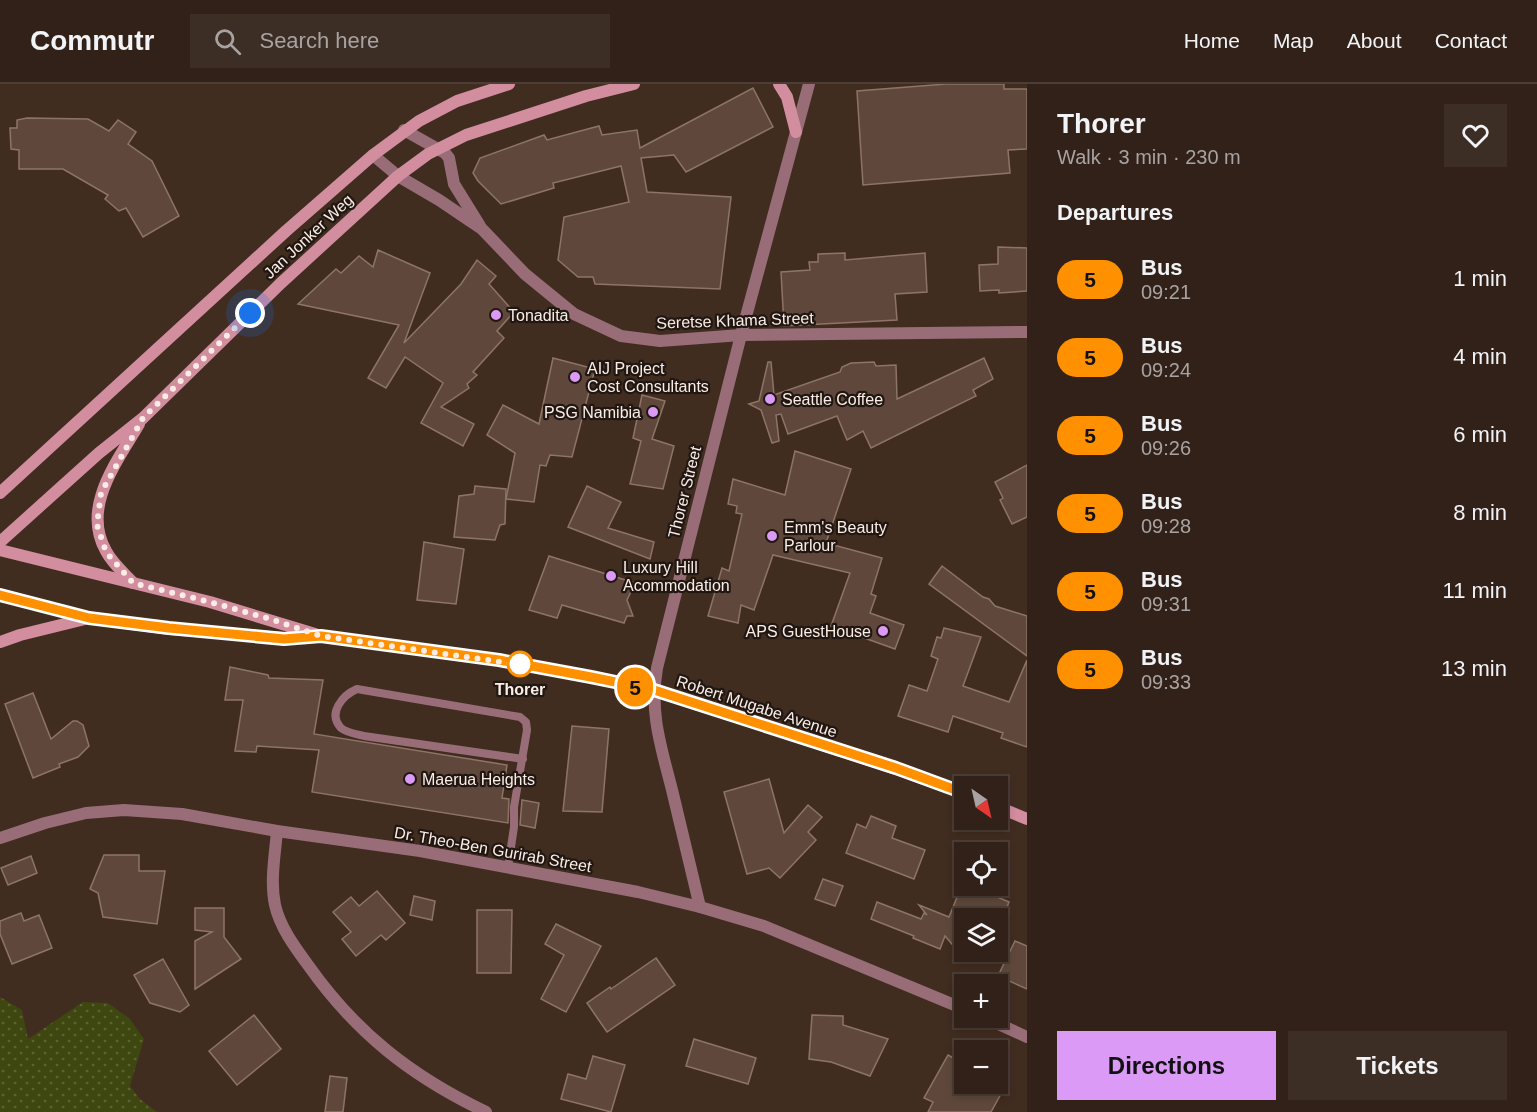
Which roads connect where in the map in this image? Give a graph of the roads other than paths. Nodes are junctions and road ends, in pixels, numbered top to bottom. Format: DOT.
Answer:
graph roads {
  1 [pos="509,84"];
  2 [pos="634,84"];
  3 [pos="779,84"];
  4 [pos="808,85"];
  5 [pos="404,130"];
  6 [pos="796,132"];
  7 [pos="436,149"];
  8 [pos="373,155"];
  9 [pos="398,176"];
  10 [pos="482,229"];
  11 [pos="1027,332"];
  12 [pos="741,335"];
  13 [pos="143,418"];
  14 [pos="0,493"];
  15 [pos="0,542"];
  16 [pos="0,550"];
  17 [pos="133,583"];
  18 [pos="0,595"];
  19 [pos="89,618"];
  20 [pos="321,636"];
  21 [pos="0,642"];
  22 [pos="654,690"];
  23 [pos="523,759"];
  24 [pos="954,789"];
  25 [pos="1008,811"];
  26 [pos="1027,819"];
  27 [pos="277,831"];
  28 [pos="0,838"];
  29 [pos="508,867"];
  30 [pos="700,907"];
  31 [pos="954,1005"];
  32 [pos="1007,1028"];
  33 [pos="1027,1037"];
  34 [pos="486,1112"];
  1 -- 5 [label="main road, Jan Jonker Weg"];
  2 -- 7 [label="main road, Jan Jonker Weg"];
  3 -- 6 [label="main road"];
  4 -- 6 [label="street, Thorer Street"];
  5 -- 7 [label="street"];
  5 -- 8 [label="main road, Jan Jonker Weg"];
  6 -- 12 [label="street, Thorer Street"];
  7 -- 9 [label="main road, Jan Jonker Weg"];
  7 -- 10 [label="street, Seretse Khama Street"];
  8 -- 9 [label="street, Seretse Khama Street"];
  8 -- 14 [label="main road, Jan Jonker Weg"];
  9 -- 10 [label="street, Seretse Khama Street"];
  9 -- 13 [label="main road, Jan Jonker Weg"];
  10 -- 12 [label="street, Seretse Khama Street"];
  11 -- 12 [label="street, Seretse Khama Street"];
  12 -- 22 [label="street, Thorer Street"];
  13 -- 15 [label="main road, Jan Jonker Weg"];
  13 -- 17 [label="main road"];
  16 -- 17 [label="main road, Robert Mugabe Avenue"];
  17 -- 20 [label="main road, Robert Mugabe Avenue"];
  18 -- 19 [label="main road, Robert Mugabe Avenue"];
  19 -- 20 [label="main road, Robert Mugabe Avenue"];
  19 -- 21 [label="main road"];
  20 -- 22 [label="main road, Robert Mugabe Avenue"];
  22 -- 24 [label="main road, Robert Mugabe Avenue"];
  22 -- 30 [label="street, Thorer Street"];
  23 -- 23 [label="lane"];
  23 -- 29 [label="lane"];
  25 -- 26 [label="main road"];
  27 -- 28 [label="street, Dr. Theo-Ben Gurirab Street"];
  27 -- 29 [label="street, Dr. Theo-Ben Gurirab Street"];
  27 -- 34 [label="street"];
  29 -- 30 [label="street, Dr. Theo-Ben Gurirab Street"];
  30 -- 31 [label="street, Dr. Theo-Ben Gurirab Street"];
  32 -- 33 [label="street"];
}
